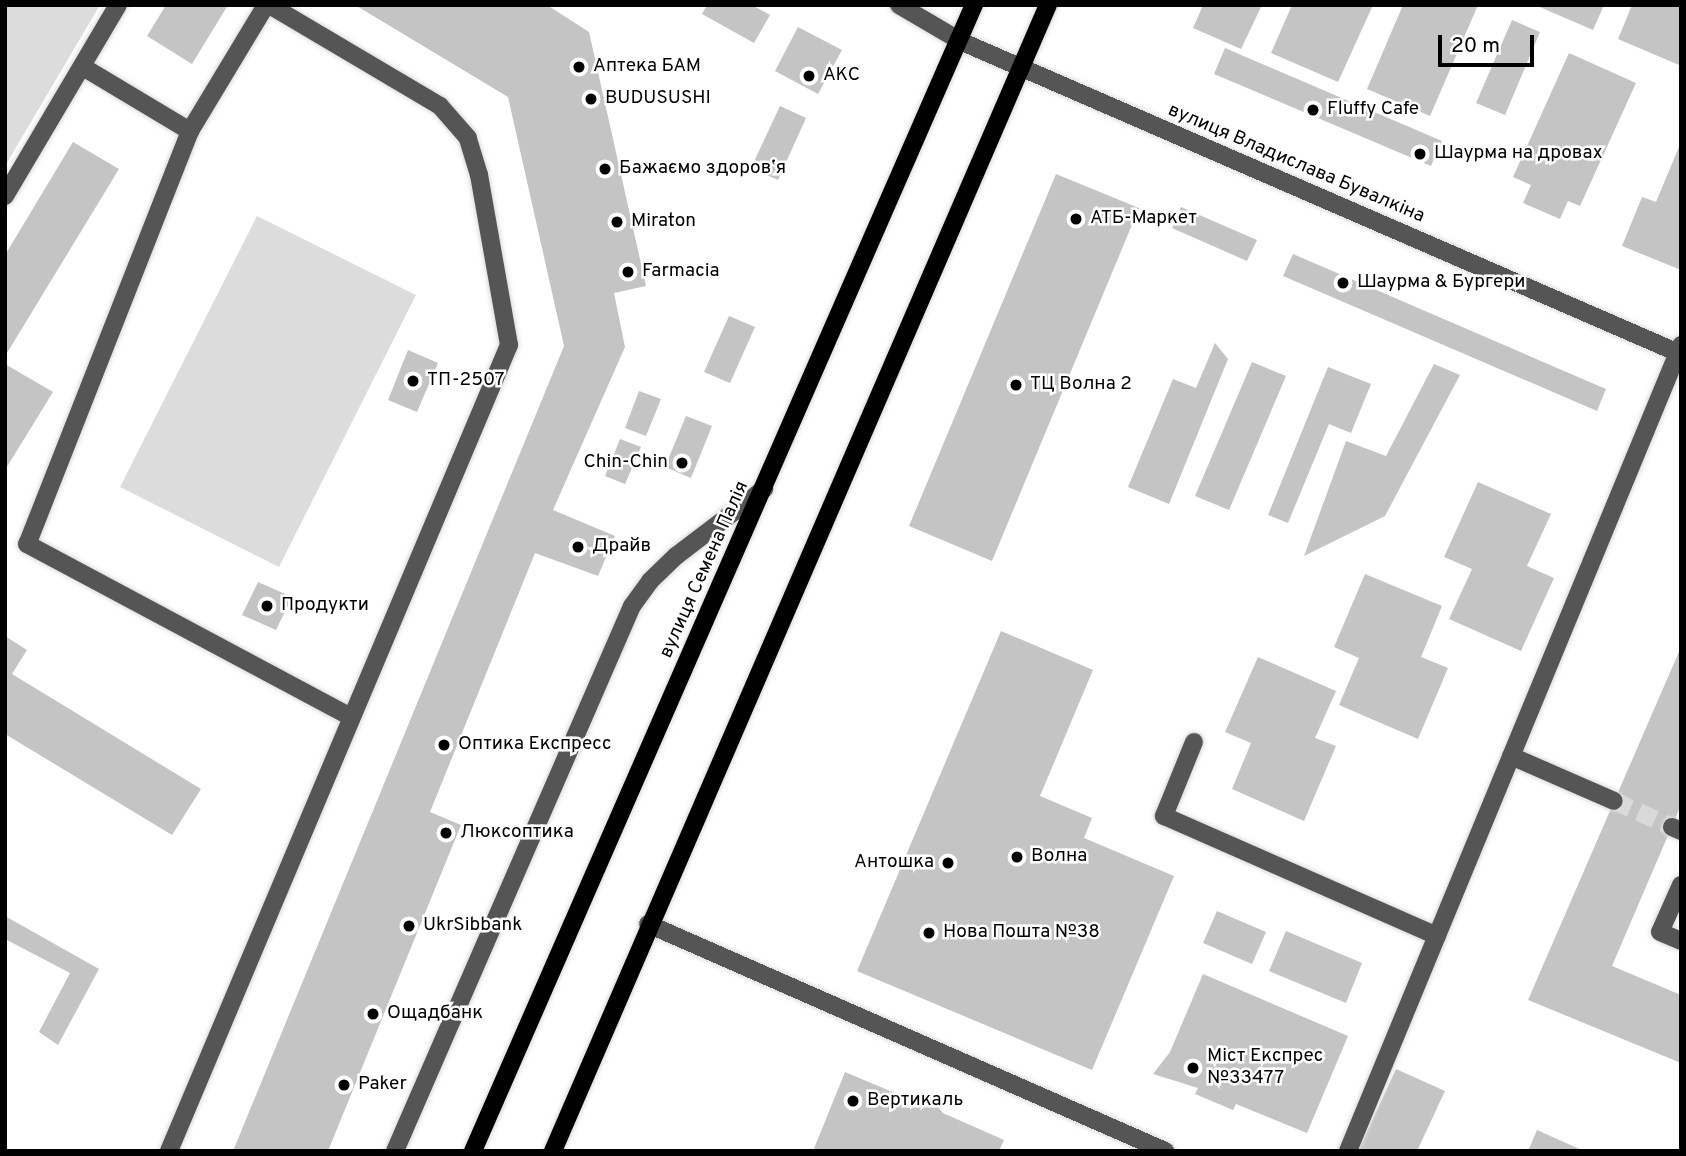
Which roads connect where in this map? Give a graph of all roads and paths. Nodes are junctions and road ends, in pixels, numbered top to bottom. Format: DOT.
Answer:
graph roads {
  1 [pos="118,5"];
  2 [pos="267,5"];
  3 [pos="898,5"];
  4 [pos="974,5"];
  5 [pos="1048,5"];
  6 [pos="960,41"];
  7 [pos="83,67"];
  8 [pos="1023,68"];
  9 [pos="190,131"];
  10 [pos="5,196"];
  11 [pos="1680,350"];
  12 [pos="764,489"];
  13 [pos="351,717"];
  14 [pos="1194,742"];
  15 [pos="1511,756"];
  16 [pos="1614,801"];
  17 [pos="1681,885"];
  18 [pos="648,924"];
  19 [pos="1437,936"];
  20 [pos="1681,941"];
  21 [pos="169,1151"];
  22 [pos="395,1151"];
  23 [pos="473,1151"];
  24 [pos="553,1151"];
  25 [pos="1165,1151"];
  26 [pos="1348,1151"];
  1 -- 7 [label="street"];
  2 -- 9 [label="street"];
  2 -- 13 [label="street"];
  3 -- 6 [label="street, вулиця Владислава Бувалкіна"];
  4 -- 6 [label="main road, вулиця Семена Палія"];
  5 -- 8 [label="main road"];
  6 -- 8 [label="street, вулиця Владислава Бувалкіна"];
  6 -- 12 [label="main road, вулиця Семена Палія"];
  7 -- 9 [label="street"];
  7 -- 10 [label="street"];
  8 -- 11 [label="street, вулиця Владислава Бувалкіна"];
  8 -- 18 [label="main road"];
  9 -- 13 [label="street"];
  11 -- 15 [label="street"];
  12 -- 22 [label="street"];
  12 -- 23 [label="main road, вулиця Семена Палія"];
  13 -- 21 [label="street"];
  14 -- 19 [label="street"];
  15 -- 16 [label="street"];
  15 -- 19 [label="street"];
  17 -- 20 [label="street"];
  18 -- 24 [label="main road"];
  18 -- 25 [label="street"];
  19 -- 26 [label="street"];
}
